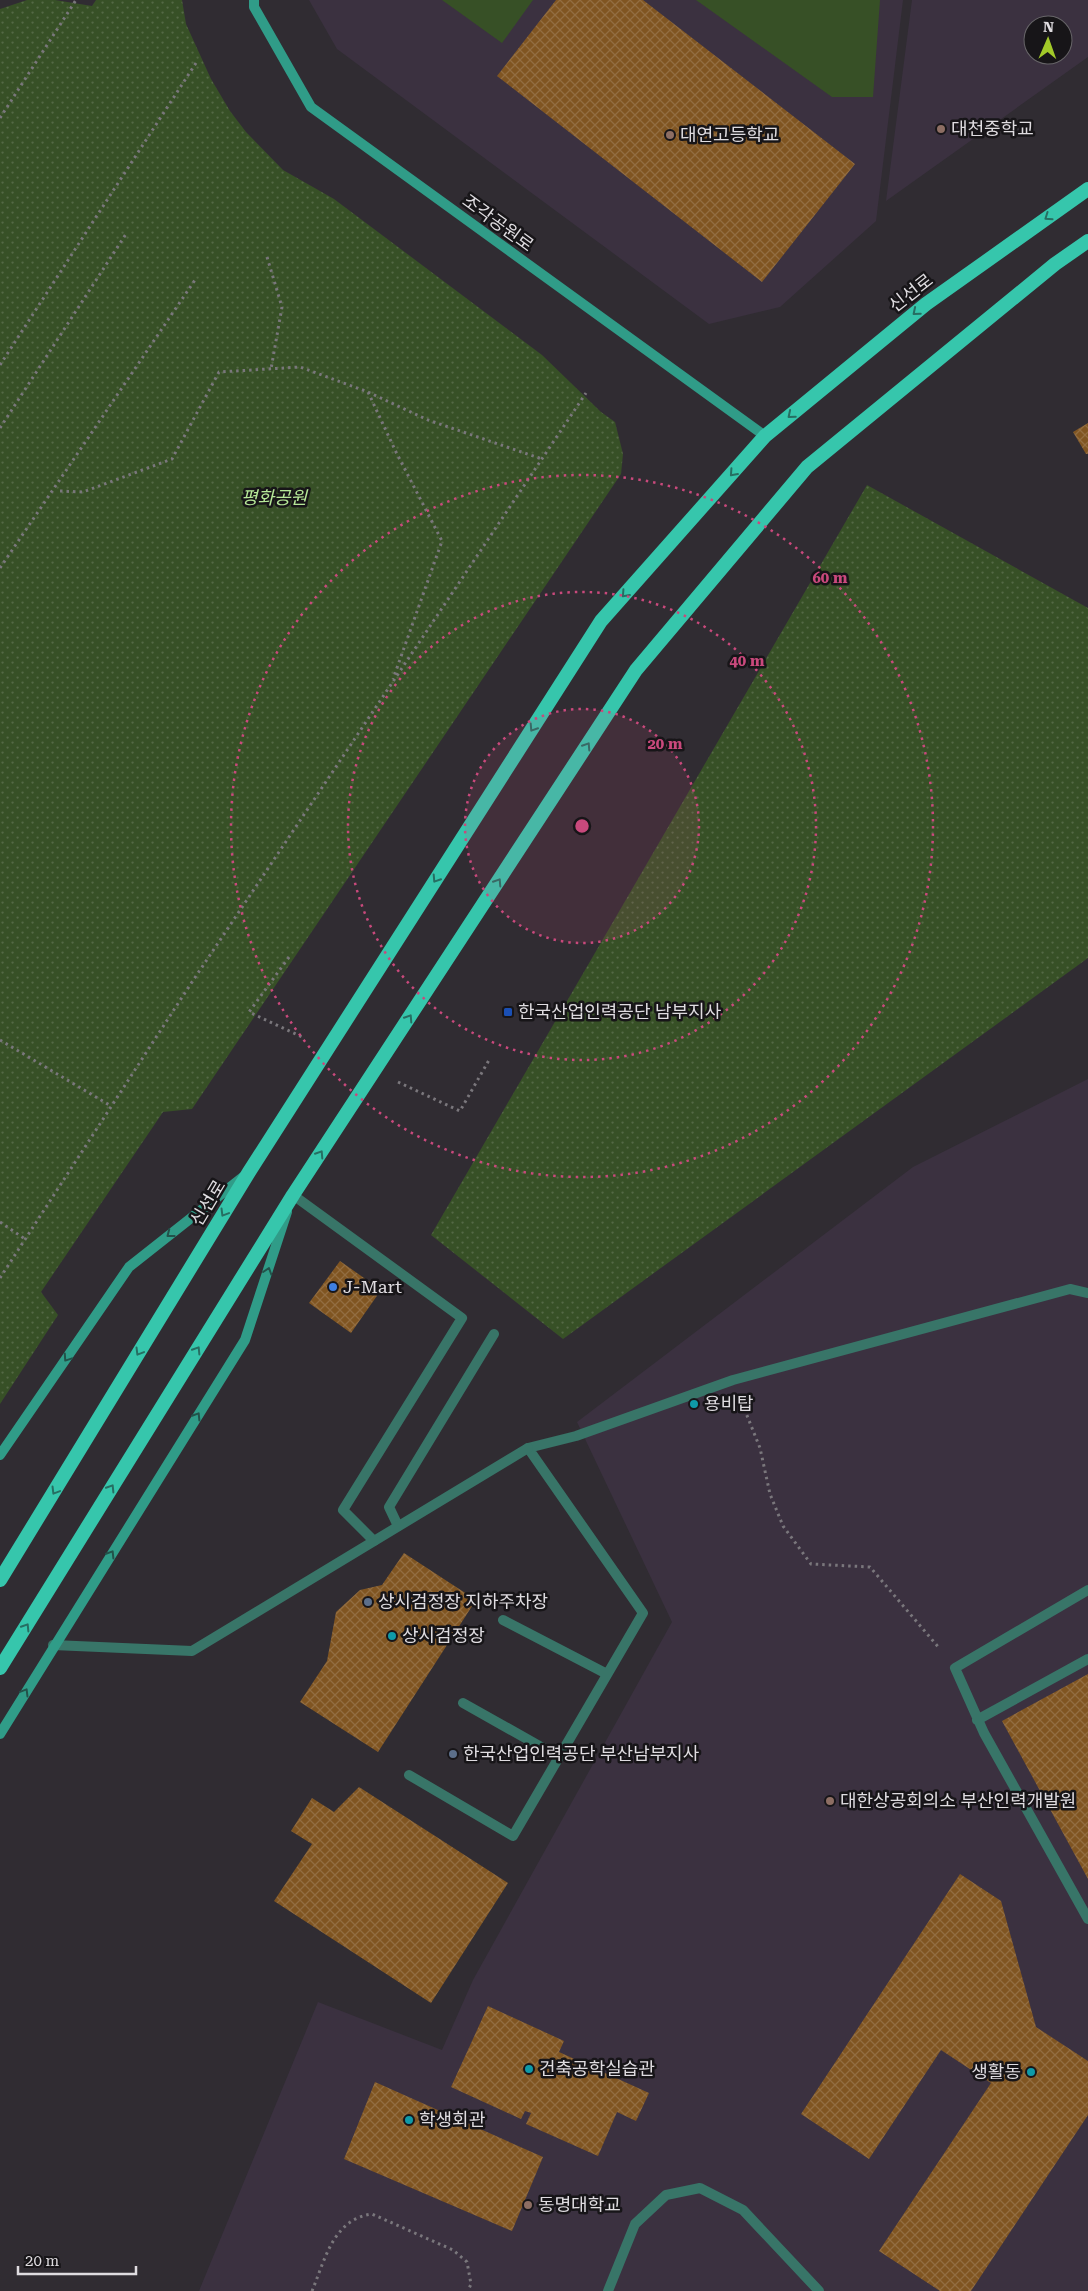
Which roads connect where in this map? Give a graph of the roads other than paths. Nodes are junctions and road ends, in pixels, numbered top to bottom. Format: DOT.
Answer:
graph roads {
  1 [pos="254,0"];
  2 [pos="1088,189"];
  3 [pos="1088,241"];
  4 [pos="766,436"];
  5 [pos="249,1172"];
  6 [pos="293,1195"];
  7 [pos="1088,1293"];
  8 [pos="494,1334"];
  9 [pos="528,1448"];
  10 [pos="0,1455"];
  11 [pos="398,1526"];
  12 [pos="374,1541"];
  13 [pos="0,1580"];
  14 [pos="1088,1590"];
  15 [pos="503,1620"];
  16 [pos="53,1645"];
  17 [pos="1088,1660"];
  18 [pos="0,1668"];
  19 [pos="607,1674"];
  20 [pos="463,1703"];
  21 [pos="977,1720"];
  22 [pos="0,1734"];
  23 [pos="559,1757"];
  24 [pos="409,1776"];
  25 [pos="1088,1919"];
  26 [pos="608,2291"];
  27 [pos="819,2291"];
  1 -- 4 [label="main road, 조각공원로"];
  2 -- 4 [label="highway, 신선로, one-way"];
  6 -- 3 [label="highway, one-way"];
  4 -- 5 [label="highway, 신선로, one-way"];
  5 -- 10 [label="main road, 신선로, one-way"];
  5 -- 13 [label="highway, 신선로, one-way"];
  6 -- 12 [label="street"];
  16 -- 6 [label="main road, one-way"];
  18 -- 6 [label="highway, one-way"];
  7 -- 9 [label="street"];
  8 -- 11 [label="street"];
  9 -- 11 [label="street"];
  9 -- 19 [label="street"];
  11 -- 12 [label="street"];
  12 -- 16 [label="street"];
  14 -- 21 [label="street"];
  15 -- 19 [label="street"];
  22 -- 16 [label="main road, one-way"];
  17 -- 21 [label="street"];
  19 -- 23 [label="street"];
  20 -- 23 [label="street"];
  21 -- 25 [label="street"];
  23 -- 24 [label="street"];
  26 -- 27 [label="street"];
}
